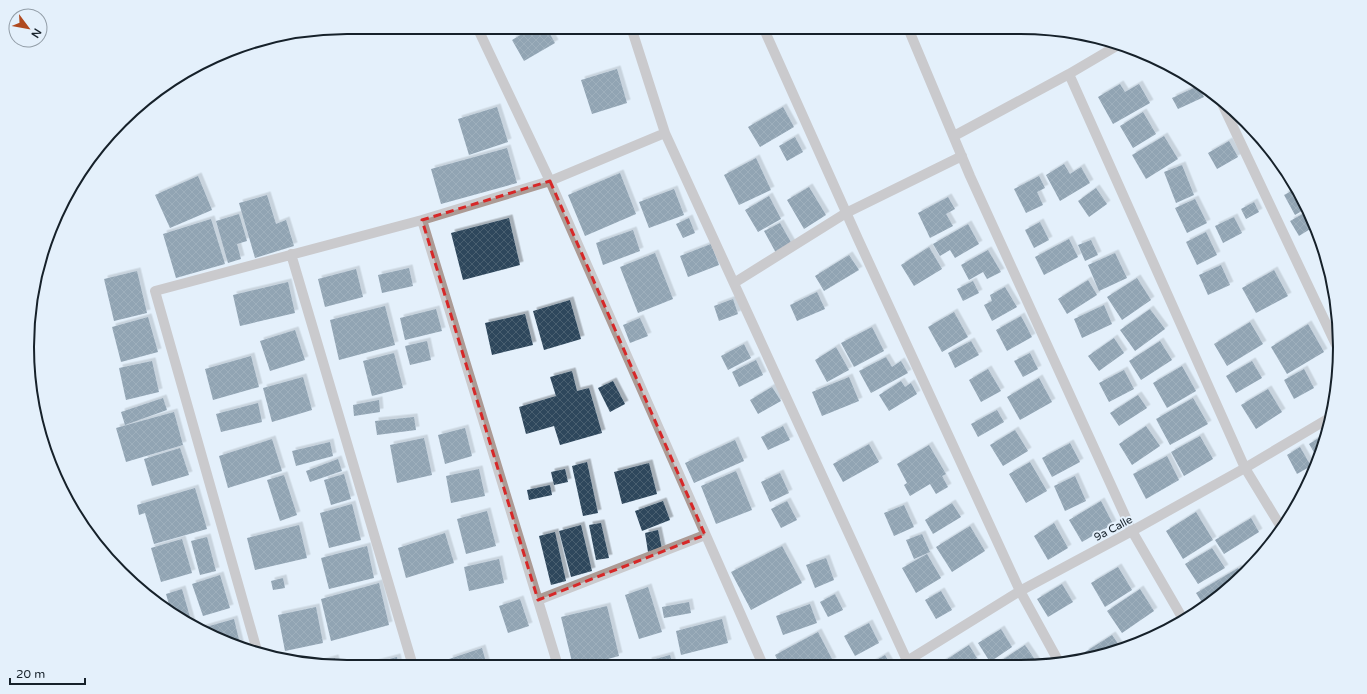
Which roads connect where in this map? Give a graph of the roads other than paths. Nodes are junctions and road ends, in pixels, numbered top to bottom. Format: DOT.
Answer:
graph roads {
  1 [pos="480,34"];
  2 [pos="634,34"];
  3 [pos="767,34"];
  4 [pos="911,34"];
  5 [pos="1112,48"];
  6 [pos="1069,74"];
  7 [pos="1226,112"];
  8 [pos="665,133"];
  9 [pos="954,136"];
  10 [pos="962,156"];
  11 [pos="550,181"];
  12 [pos="846,213"];
  13 [pos="422,220"];
  14 [pos="291,254"];
  15 [pos="734,283"];
  16 [pos="1333,337"];
  17 [pos="1324,421"];
  18 [pos="1245,468"];
  19 [pos="1279,522"];
  20 [pos="1132,531"];
  21 [pos="705,535"];
  22 [pos="1020,591"];
  23 [pos="538,600"];
  24 [pos="1181,615"];
  25 [pos="256,646"];
  26 [pos="1056,657"];
  27 [pos="411,660"];
  28 [pos="556,660"];
  29 [pos="761,660"];
  30 [pos="907,660"];
  31 [pos="913,660"];
  1 -- 11 [label="street"];
  2 -- 8 [label="street"];
  3 -- 12 [label="street"];
  4 -- 9 [label="street"];
  5 -- 6 [label="street"];
  6 -- 9 [label="street"];
  6 -- 18 [label="street"];
  7 -- 16 [label="street"];
  8 -- 11 [label="street"];
  8 -- 15 [label="street"];
  9 -- 10 [label="street"];
  10 -- 12 [label="street"];
  10 -- 20 [label="street"];
  11 -- 13 [label="street"];
  11 -- 21 [label="street"];
  12 -- 15 [label="street"];
  12 -- 22 [label="street"];
  13 -- 14 [label="street"];
  13 -- 23 [label="street"];
  14 -- 25 [label="street"];
  14 -- 27 [label="street"];
  15 -- 30 [label="street"];
  17 -- 18 [label="street, 9a Calle"];
  18 -- 19 [label="street"];
  18 -- 20 [label="street, 9a Calle"];
  20 -- 22 [label="street, 9a Calle"];
  20 -- 24 [label="street"];
  21 -- 23 [label="street"];
  21 -- 29 [label="street"];
  22 -- 26 [label="street"];
  22 -- 31 [label="street, 9a Calle"];
  23 -- 28 [label="street"];
}
